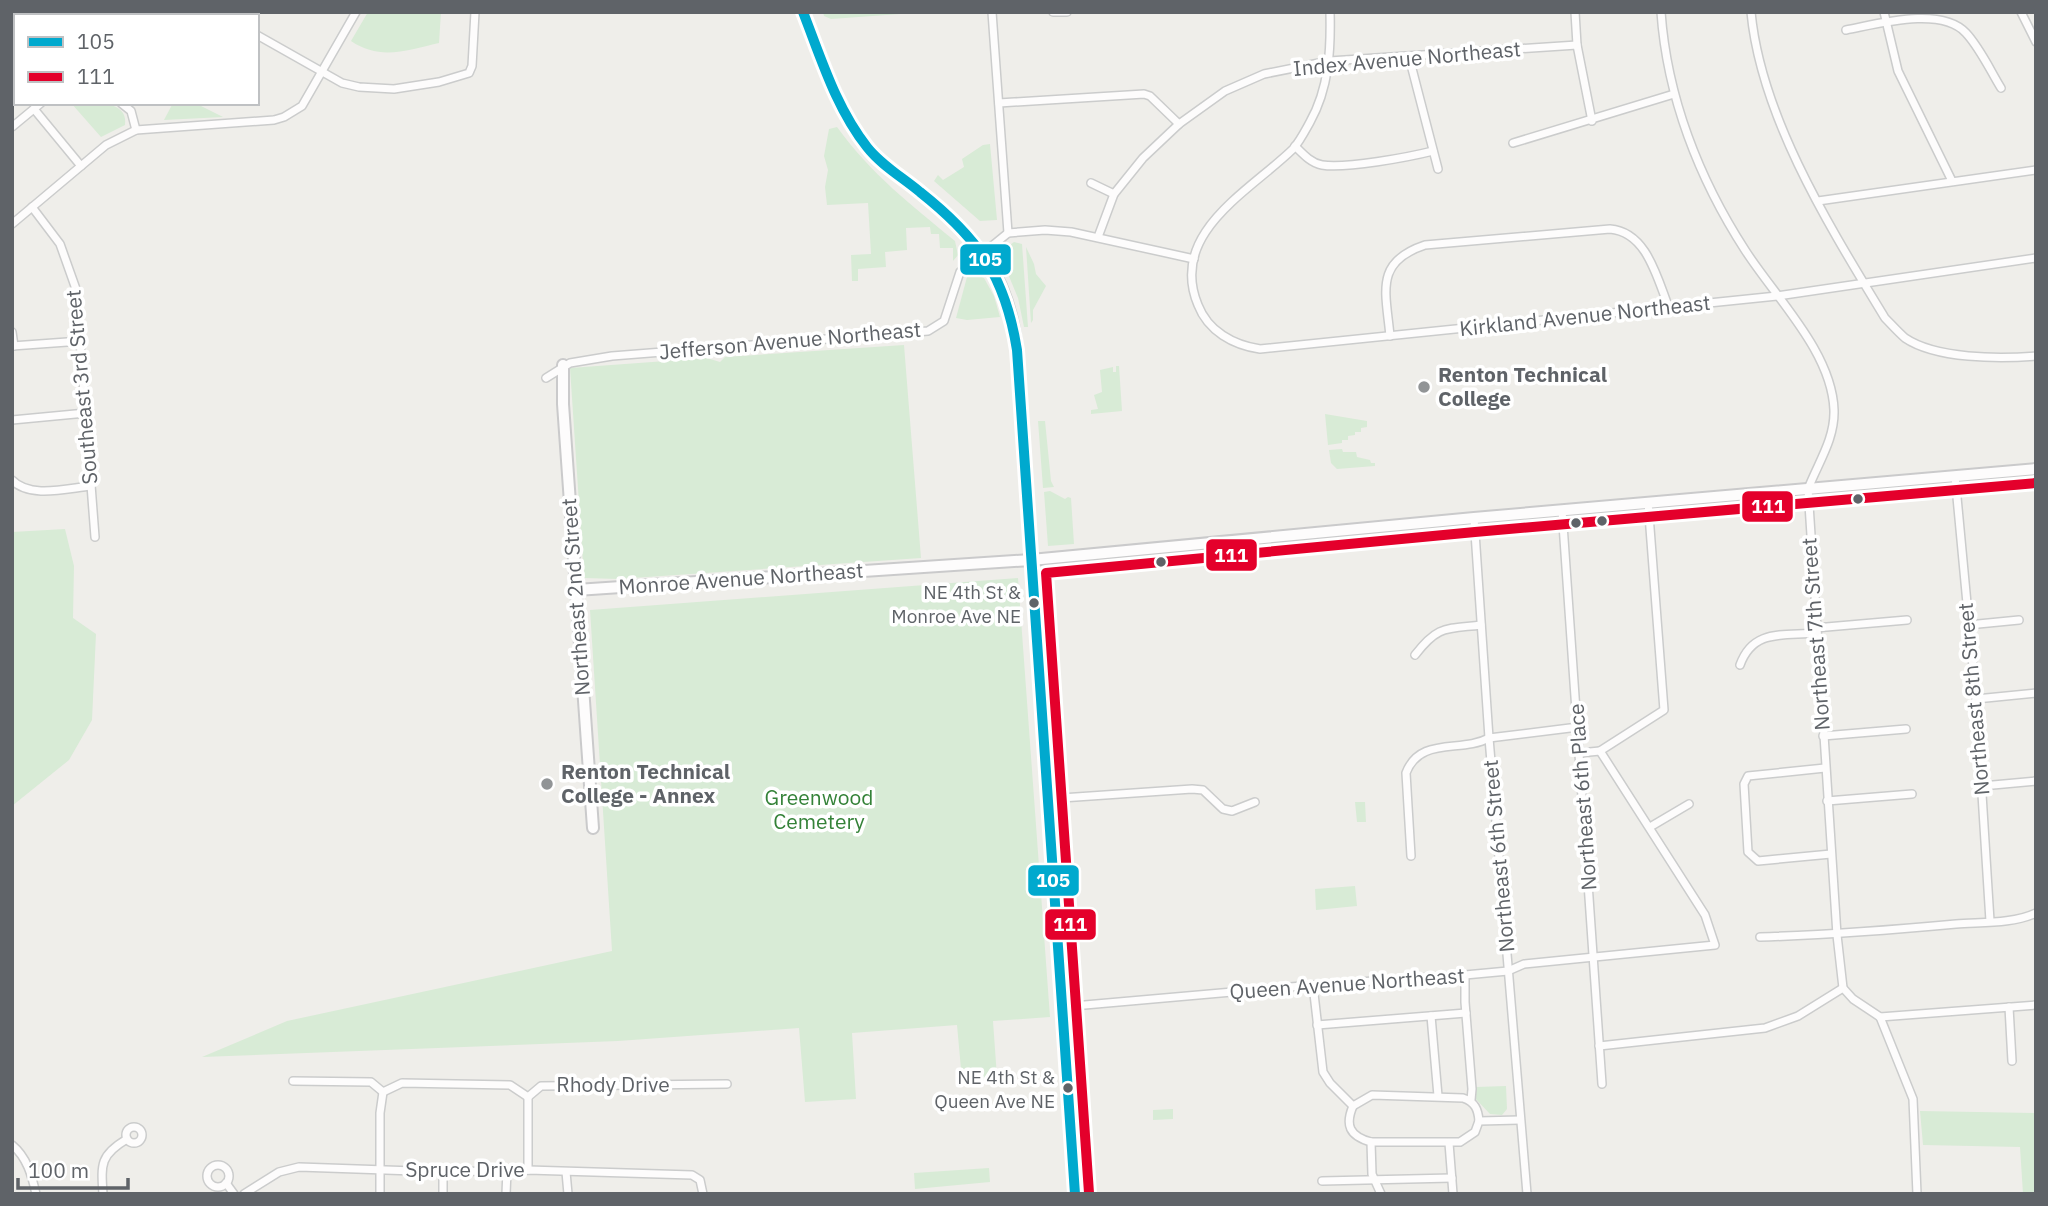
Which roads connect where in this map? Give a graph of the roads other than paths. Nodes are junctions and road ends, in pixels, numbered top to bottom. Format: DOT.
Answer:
graph roads {
  1 [pos="356,12"];
  2 [pos="475,12"];
  3 [pos="803,12"];
  4 [pos="992,12"];
  5 [pos="1053,12"];
  6 [pos="1067,12"];
  7 [pos="1330,12"];
  8 [pos="1574,12"];
  9 [pos="1661,12"];
  10 [pos="1751,12"];
  11 [pos="1884,12"];
  12 [pos="2021,12"];
  13 [pos="1885,23"];
  14 [pos="1846,30"];
  15 [pos="259,36"];
  16 [pos="2036,42"];
  17 [pos="1577,45"];
  18 [pos="1409,57"];
  19 [pos="1329,61"];
  20 [pos="323,73"];
  21 [pos="2001,88"];
  22 [pos="1674,94"];
  23 [pos="999,103"];
  24 [pos="39,105"];
  25 [pos="124,105"];
  26 [pos="34,109"];
  27 [pos="1592,121"];
  28 [pos="1179,124"];
  29 [pos="12,127"];
  30 [pos="136,130"];
  31 [pos="1513,143"];
  32 [pos="1295,146"];
  33 [pos="1433,151"];
  34 [pos="81,166"];
  35 [pos="1438,169"];
  36 [pos="2036,170"];
  37 [pos="1952,181"];
  38 [pos="1091,183"];
  39 [pos="1114,194"];
  40 [pos="1818,201"];
  41 [pos="32,208"];
  42 [pos="12,224"];
  43 [pos="1008,233"];
  44 [pos="1097,237"];
  45 [pos="983,252"];
  46 [pos="2036,258"];
  47 [pos="1194,259"];
  48 [pos="1864,284"];
  49 [pos="1777,296"];
  50 [pos="1668,308"];
  51 [pos="12,332"];
  52 [pos="1390,336"];
  53 [pos="81,341"];
  54 [pos="13,346"];
  55 [pos="2036,356"];
  56 [pos="563,365"];
  57 [pos="546,378"];
  58 [pos="86,413"];
  59 [pos="12,420"];
  60 [pos="2036,469"];
  61 [pos="1955,476"];
  62 [pos="12,480"];
  63 [pos="91,486"];
  64 [pos="1808,489"];
  65 [pos="1648,502"];
  66 [pos="1562,510"];
  67 [pos="1474,518"];
  68 [pos="95,537"];
  69 [pos="1031,561"];
  70 [pos="576,590"];
  71 [pos="1908,620"];
  72 [pos="2019,620"];
  73 [pos="1481,625"];
  74 [pos="1968,625"];
  75 [pos="1816,630"];
  76 [pos="1415,654"];
  77 [pos="1740,665"];
  78 [pos="2036,693"];
  79 [pos="1976,699"];
  80 [pos="1578,727"];
  81 [pos="1906,729"];
  82 [pos="1823,736"];
  83 [pos="1489,738"];
  84 [pos="1600,751"];
  85 [pos="1579,753"];
  86 [pos="1825,768"];
  87 [pos="2036,781"];
  88 [pos="1982,786"];
  89 [pos="1912,794"];
  90 [pos="1047,799"];
  91 [pos="1827,801"];
  92 [pos="1255,802"];
  93 [pos="1689,804"];
  94 [pos="1650,827"];
  95 [pos="593,828"];
  96 [pos="1831,855"];
  97 [pos="1411,856"];
  98 [pos="2036,913"];
  99 [pos="1990,921"];
  100 [pos="1837,935"];
  101 [pos="1760,937"];
  102 [pos="1595,957"];
  103 [pos="1508,971"];
  104 [pos="1465,975"];
  105 [pos="1313,985"];
  106 [pos="1843,988"];
  107 [pos="2036,1005"];
  108 [pos="1062,1007"];
  109 [pos="2009,1007"];
  110 [pos="1466,1013"];
  111 [pos="1431,1016"];
  112 [pos="1880,1017"];
  113 [pos="1317,1025"];
  114 [pos="1599,1046"];
  115 [pos="2012,1061"];
  116 [pos="293,1081"];
  117 [pos="727,1084"];
  118 [pos="1602,1084"];
  119 [pos="383,1093"];
  120 [pos="1437,1096"];
  121 [pos="527,1097"];
  122 [pos="1471,1100"];
  123 [pos="1353,1105"];
  124 [pos="1520,1120"];
  125 [pos="1479,1121"];
  126 [pos="127,1139"];
  127 [pos="1371,1142"];
  128 [pos="1449,1143"];
  129 [pos="12,1145"];
  130 [pos="379,1170"];
  131 [pos="507,1170"];
  132 [pos="528,1170"];
  133 [pos="443,1172"];
  134 [pos="566,1172"];
  135 [pos="1452,1178"];
  136 [pos="1322,1181"];
  137 [pos="1375,1181"];
  138 [pos="226,1183"];
  139 [pos="36,1194"];
  140 [pos="103,1194"];
  141 [pos="234,1194"];
  142 [pos="244,1194"];
  143 [pos="380,1194"];
  144 [pos="443,1194"];
  145 [pos="506,1194"];
  146 [pos="568,1194"];
  147 [pos="703,1194"];
  148 [pos="1076,1194"];
  149 [pos="1381,1194"];
  150 [pos="1452,1194"];
  151 [pos="1527,1194"];
  152 [pos="1917,1194"];
  1 -- 20 [label="street"];
  2 -- 20 [label="street"];
  3 -- 45 [label="street"];
  4 -- 23 [label="street"];
  5 -- 6 [label="street"];
  7 -- 19 [label="street"];
  8 -- 17 [label="street"];
  9 -- 22 [label="street, Northeast 7th Street"];
  10 -- 40 [label="street"];
  11 -- 13 [label="street"];
  12 -- 16 [label="street"];
  13 -- 14 [label="street"];
  13 -- 21 [label="street"];
  13 -- 37 [label="street"];
  15 -- 20 [label="street"];
  17 -- 18 [label="street, Index Avenue Northeast"];
  17 -- 27 [label="street"];
  18 -- 19 [label="street, Index Avenue Northeast"];
  18 -- 33 [label="street"];
  19 -- 28 [label="street, Index Avenue Northeast"];
  19 -- 32 [label="street"];
  20 -- 30 [label="street"];
  22 -- 27 [label="street"];
  22 -- 49 [label="street, Northeast 7th Street"];
  23 -- 28 [label="street"];
  23 -- 43 [label="street"];
  24 -- 26 [label="street"];
  25 -- 30 [label="street"];
  26 -- 29 [label="street"];
  26 -- 34 [label="street"];
  27 -- 31 [label="street"];
  28 -- 39 [label="street, Index Avenue Northeast"];
  30 -- 34 [label="street"];
  32 -- 33 [label="street"];
  32 -- 47 [label="street"];
  33 -- 35 [label="street"];
  34 -- 41 [label="street"];
  36 -- 37 [label="street"];
  37 -- 40 [label="street"];
  38 -- 39 [label="street"];
  39 -- 44 [label="street, Index Avenue Northeast"];
  40 -- 48 [label="street"];
  41 -- 42 [label="street"];
  41 -- 53 [label="street, Southeast 3rd Street"];
  43 -- 44 [label="street"];
  43 -- 45 [label="street, Jefferson Avenue Northeast"];
  44 -- 47 [label="street"];
  45 -- 56 [label="street, Jefferson Avenue Northeast"];
  45 -- 69 [label="street"];
  46 -- 48 [label="street, Kirkland Avenue Northeast"];
  47 -- 52 [label="street, Kirkland Avenue Northeast"];
  48 -- 49 [label="street, Kirkland Avenue Northeast"];
  48 -- 55 [label="street"];
  49 -- 50 [label="street, Kirkland Avenue Northeast"];
  49 -- 64 [label="street, Northeast 7th Street"];
  50 -- 52 [label="street, Kirkland Avenue Northeast"];
  50 -- 52 [label="street"];
  51 -- 54 [label="street"];
  53 -- 54 [label="street"];
  53 -- 58 [label="street, Southeast 3rd Street"];
  56 -- 57 [label="street, Jefferson Avenue Northeast"];
  56 -- 70 [label="street, Northeast 2nd Street"];
  58 -- 59 [label="street"];
  58 -- 63 [label="street, Southeast 3rd Street"];
  60 -- 61 [label="street, Monroe Avenue Northeast"];
  61 -- 64 [label="street, Monroe Avenue Northeast"];
  61 -- 74 [label="street, Northeast 8th Street"];
  62 -- 63 [label="street"];
  63 -- 68 [label="street, Southeast 3rd Street"];
  64 -- 65 [label="street, Monroe Avenue Northeast"];
  64 -- 75 [label="street, Northeast 7th Street"];
  65 -- 66 [label="street, Monroe Avenue Northeast"];
  65 -- 84 [label="street"];
  66 -- 67 [label="street, Monroe Avenue Northeast"];
  66 -- 80 [label="street, Northeast 6th Place"];
  67 -- 69 [label="street, Monroe Avenue Northeast"];
  67 -- 73 [label="street, Northeast 6th Street"];
  69 -- 70 [label="street, Monroe Avenue Northeast"];
  69 -- 90 [label="street"];
  70 -- 95 [label="street, Northeast 2nd Street"];
  71 -- 75 [label="street"];
  72 -- 74 [label="street"];
  73 -- 76 [label="street"];
  73 -- 83 [label="street, Northeast 6th Street"];
  74 -- 79 [label="street, Northeast 8th Street"];
  75 -- 77 [label="street"];
  75 -- 82 [label="street, Northeast 7th Street"];
  78 -- 79 [label="street"];
  79 -- 88 [label="street, Northeast 8th Street"];
  80 -- 83 [label="street"];
  80 -- 85 [label="street, Northeast 6th Place"];
  81 -- 82 [label="street"];
  82 -- 86 [label="street, Northeast 7th Street"];
  83 -- 97 [label="street"];
  83 -- 103 [label="street, Northeast 6th Street"];
  84 -- 85 [label="street"];
  84 -- 94 [label="street"];
  85 -- 102 [label="street, Northeast 6th Place"];
  86 -- 91 [label="street, Northeast 7th Street"];
  86 -- 96 [label="street"];
  87 -- 88 [label="street"];
  88 -- 99 [label="street, Northeast 8th Street"];
  89 -- 91 [label="street"];
  90 -- 92 [label="street"];
  90 -- 108 [label="street"];
  91 -- 96 [label="street, Northeast 7th Street"];
  93 -- 94 [label="street"];
  94 -- 102 [label="street, Queen Avenue Northeast"];
  96 -- 100 [label="street, Northeast 7th Street"];
  98 -- 99 [label="street"];
  99 -- 100 [label="street"];
  100 -- 101 [label="street"];
  100 -- 106 [label="street, Northeast 7th Street"];
  102 -- 103 [label="street, Queen Avenue Northeast"];
  102 -- 114 [label="street, Northeast 6th Place"];
  103 -- 104 [label="street, Queen Avenue Northeast"];
  103 -- 124 [label="street, Northeast 6th Street"];
  104 -- 105 [label="street, Queen Avenue Northeast"];
  104 -- 110 [label="street"];
  105 -- 108 [label="street, Queen Avenue Northeast"];
  105 -- 113 [label="street"];
  106 -- 112 [label="street"];
  106 -- 114 [label="street"];
  107 -- 109 [label="street"];
  108 -- 148 [label="street"];
  109 -- 112 [label="street"];
  109 -- 115 [label="street"];
  110 -- 111 [label="street"];
  110 -- 122 [label="street"];
  111 -- 113 [label="street"];
  111 -- 120 [label="street"];
  112 -- 152 [label="street"];
  113 -- 123 [label="street"];
  114 -- 118 [label="street, Northeast 6th Place"];
  116 -- 119 [label="street"];
  117 -- 121 [label="street, Rhody Drive"];
  119 -- 121 [label="street, Rhody Drive"];
  119 -- 130 [label="street"];
  120 -- 122 [label="street"];
  120 -- 123 [label="street"];
  121 -- 132 [label="street"];
  122 -- 125 [label="street"];
  123 -- 127 [label="street"];
  124 -- 125 [label="street"];
  124 -- 151 [label="street, Northeast 6th Street"];
  125 -- 128 [label="street"];
  126 -- 140 [label="street"];
  127 -- 128 [label="street"];
  127 -- 137 [label="street"];
  128 -- 135 [label="street"];
  129 -- 139 [label="street"];
  130 -- 133 [label="street, Spruce Drive"];
  130 -- 142 [label="street, Spruce Drive"];
  130 -- 143 [label="street"];
  131 -- 132 [label="street, Spruce Drive"];
  131 -- 133 [label="street, Spruce Drive"];
  131 -- 145 [label="street"];
  132 -- 134 [label="street, Spruce Drive"];
  133 -- 144 [label="street"];
  134 -- 146 [label="street"];
  134 -- 147 [label="street, Spruce Drive"];
  135 -- 137 [label="street"];
  135 -- 150 [label="street"];
  136 -- 137 [label="street"];
  137 -- 149 [label="street"];
  138 -- 141 [label="street"];
}
